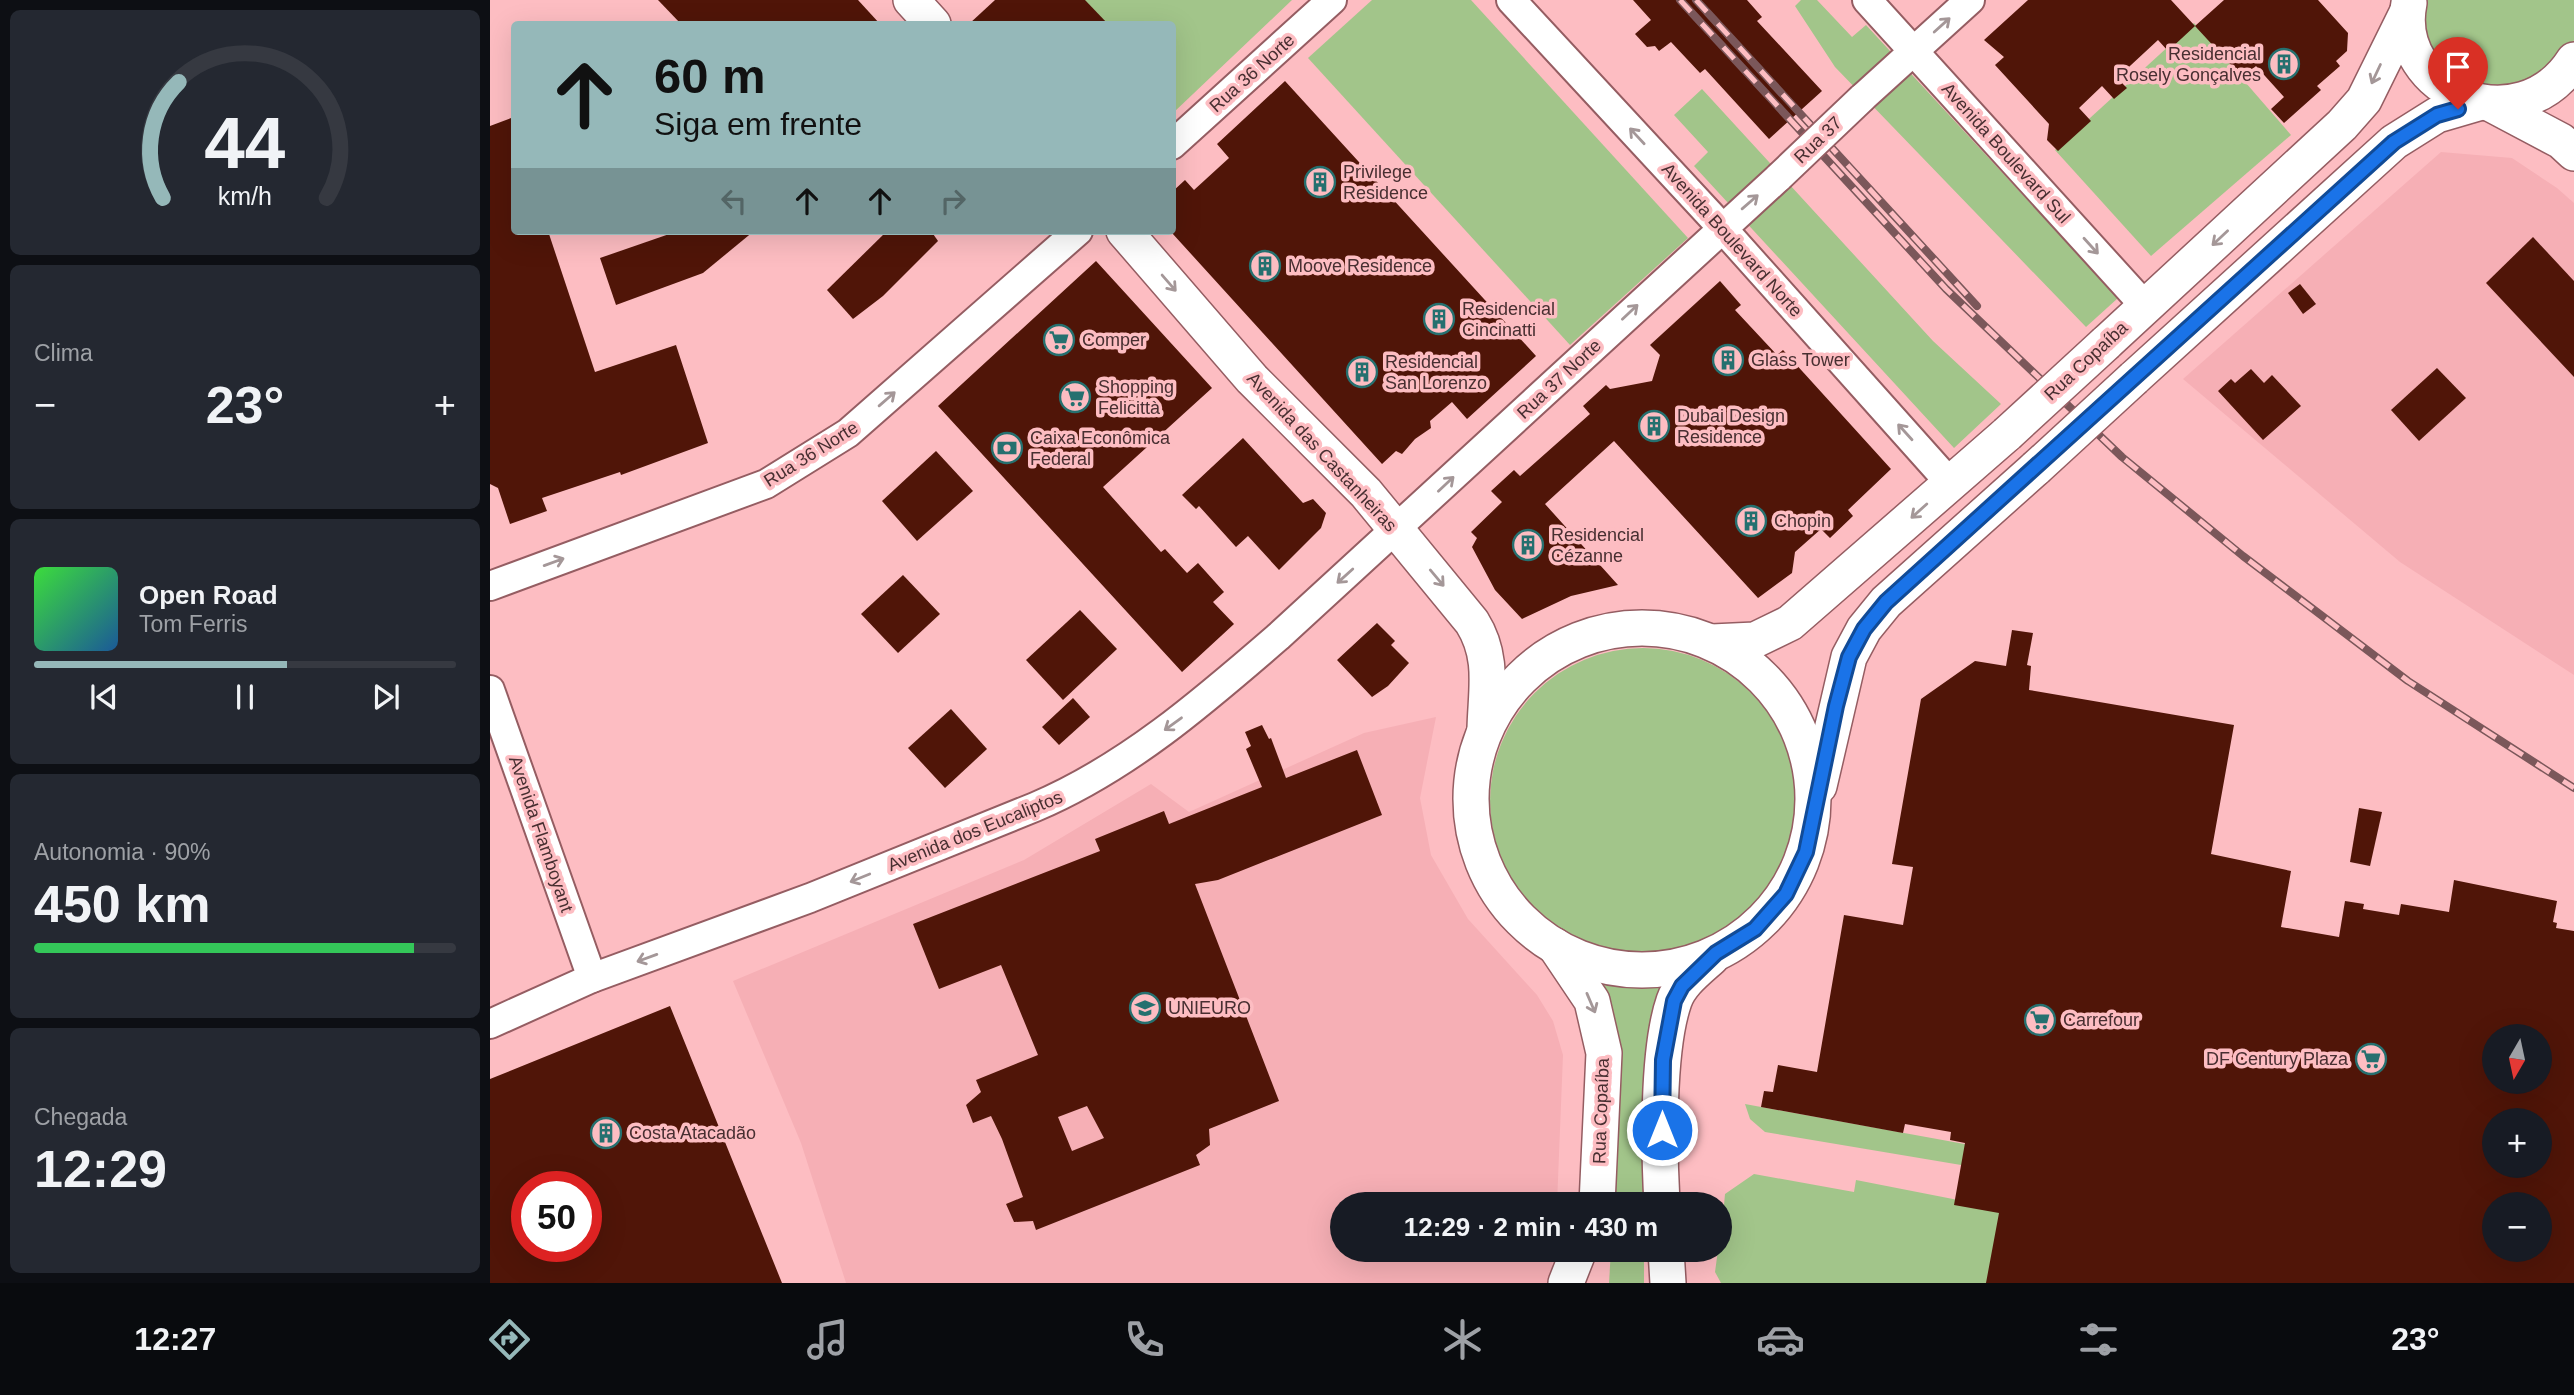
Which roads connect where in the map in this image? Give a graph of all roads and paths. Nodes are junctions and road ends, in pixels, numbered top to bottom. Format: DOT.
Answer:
graph roads {
  1 [pos="1332,0"];
  2 [pos="1511,0"];
  3 [pos="1867,0"];
  4 [pos="1970,0"];
  5 [pos="2408,7"];
  6 [pos="1913,50"];
  7 [pos="2574,60"];
  8 [pos="2486,104"];
  9 [pos="1176,141"];
  10 [pos="2574,153"];
  11 [pos="1721,228"];
  12 [pos="1073,235"];
  13 [pos="1127,235"];
  14 [pos="2145,306"];
  15 [pos="1950,483"];
  16 [pos="1396,530"];
  17 [pos="490,586"];
  18 [pos="1712,642"];
  19 [pos="490,690"];
  20 [pos="1485,729"];
  21 [pos="1814,807"];
  22 [pos="1555,946"];
  23 [pos="1716,953"];
  24 [pos="592,978"];
  25 [pos="490,1024"];
  26 [pos="1596,1192"];
  27 [pos="1662,1192"];
  28 [pos="1574,1262"];
  29 [pos="1592,1262"];
  30 [pos="1667,1262"];
  31 [pos="1566,1283"];
  32 [pos="1588,1283"];
  33 [pos="1668,1283"];
  1 -- 9 [label="street, Rua 36 Norte"];
  11 -- 2 [label="street, Avenida Boulevard Norte, one-way"];
  3 -- 6 [label="street, Avenida Boulevard Sul"];
  6 -- 4 [label="street, Rua 37, one-way"];
  5 -- 8 [label="main road"];
  5 -- 14 [label="main road, Rua Copaíba, one-way"];
  11 -- 6 [label="street, Rua 37, one-way, bridge"];
  6 -- 14 [label="street, Avenida Boulevard Sul, one-way"];
  7 -- 8 [label="main road"];
  8 -- 10 [label="main road"];
  8 -- 21 [label="main road, bridge"];
  15 -- 11 [label="street, Avenida Boulevard Norte, one-way"];
  16 -- 11 [label="street, Rua 37 Norte, one-way"];
  17 -- 12 [label="street, Rua 36 Norte, one-way"];
  13 -- 16 [label="main road, Avenida das Castanheiras, one-way"];
  14 -- 15 [label="main road, Rua Copaíba, bridge"];
  15 -- 18 [label="main road, Rua Copaíba, one-way"];
  16 -- 20 [label="main road, Avenida das Castanheiras, one-way"];
  16 -- 24 [label="street, Avenida dos Eucaliptos, one-way"];
  18 -- 20 [label="main road"];
  18 -- 21 [label="main road"];
  19 -- 24 [label="street, Avenida Flamboyant"];
  20 -- 22 [label="main road"];
  21 -- 23 [label="main road"];
  22 -- 23 [label="main road"];
  22 -- 26 [label="main road, Rua Copaíba, one-way"];
  23 -- 27 [label="main road"];
  24 -- 25 [label="street, Avenida dos Eucaliptos"];
  28 -- 31 [label="main road"];
  29 -- 32 [label="main road"];
  30 -- 33 [label="main road"];
}
